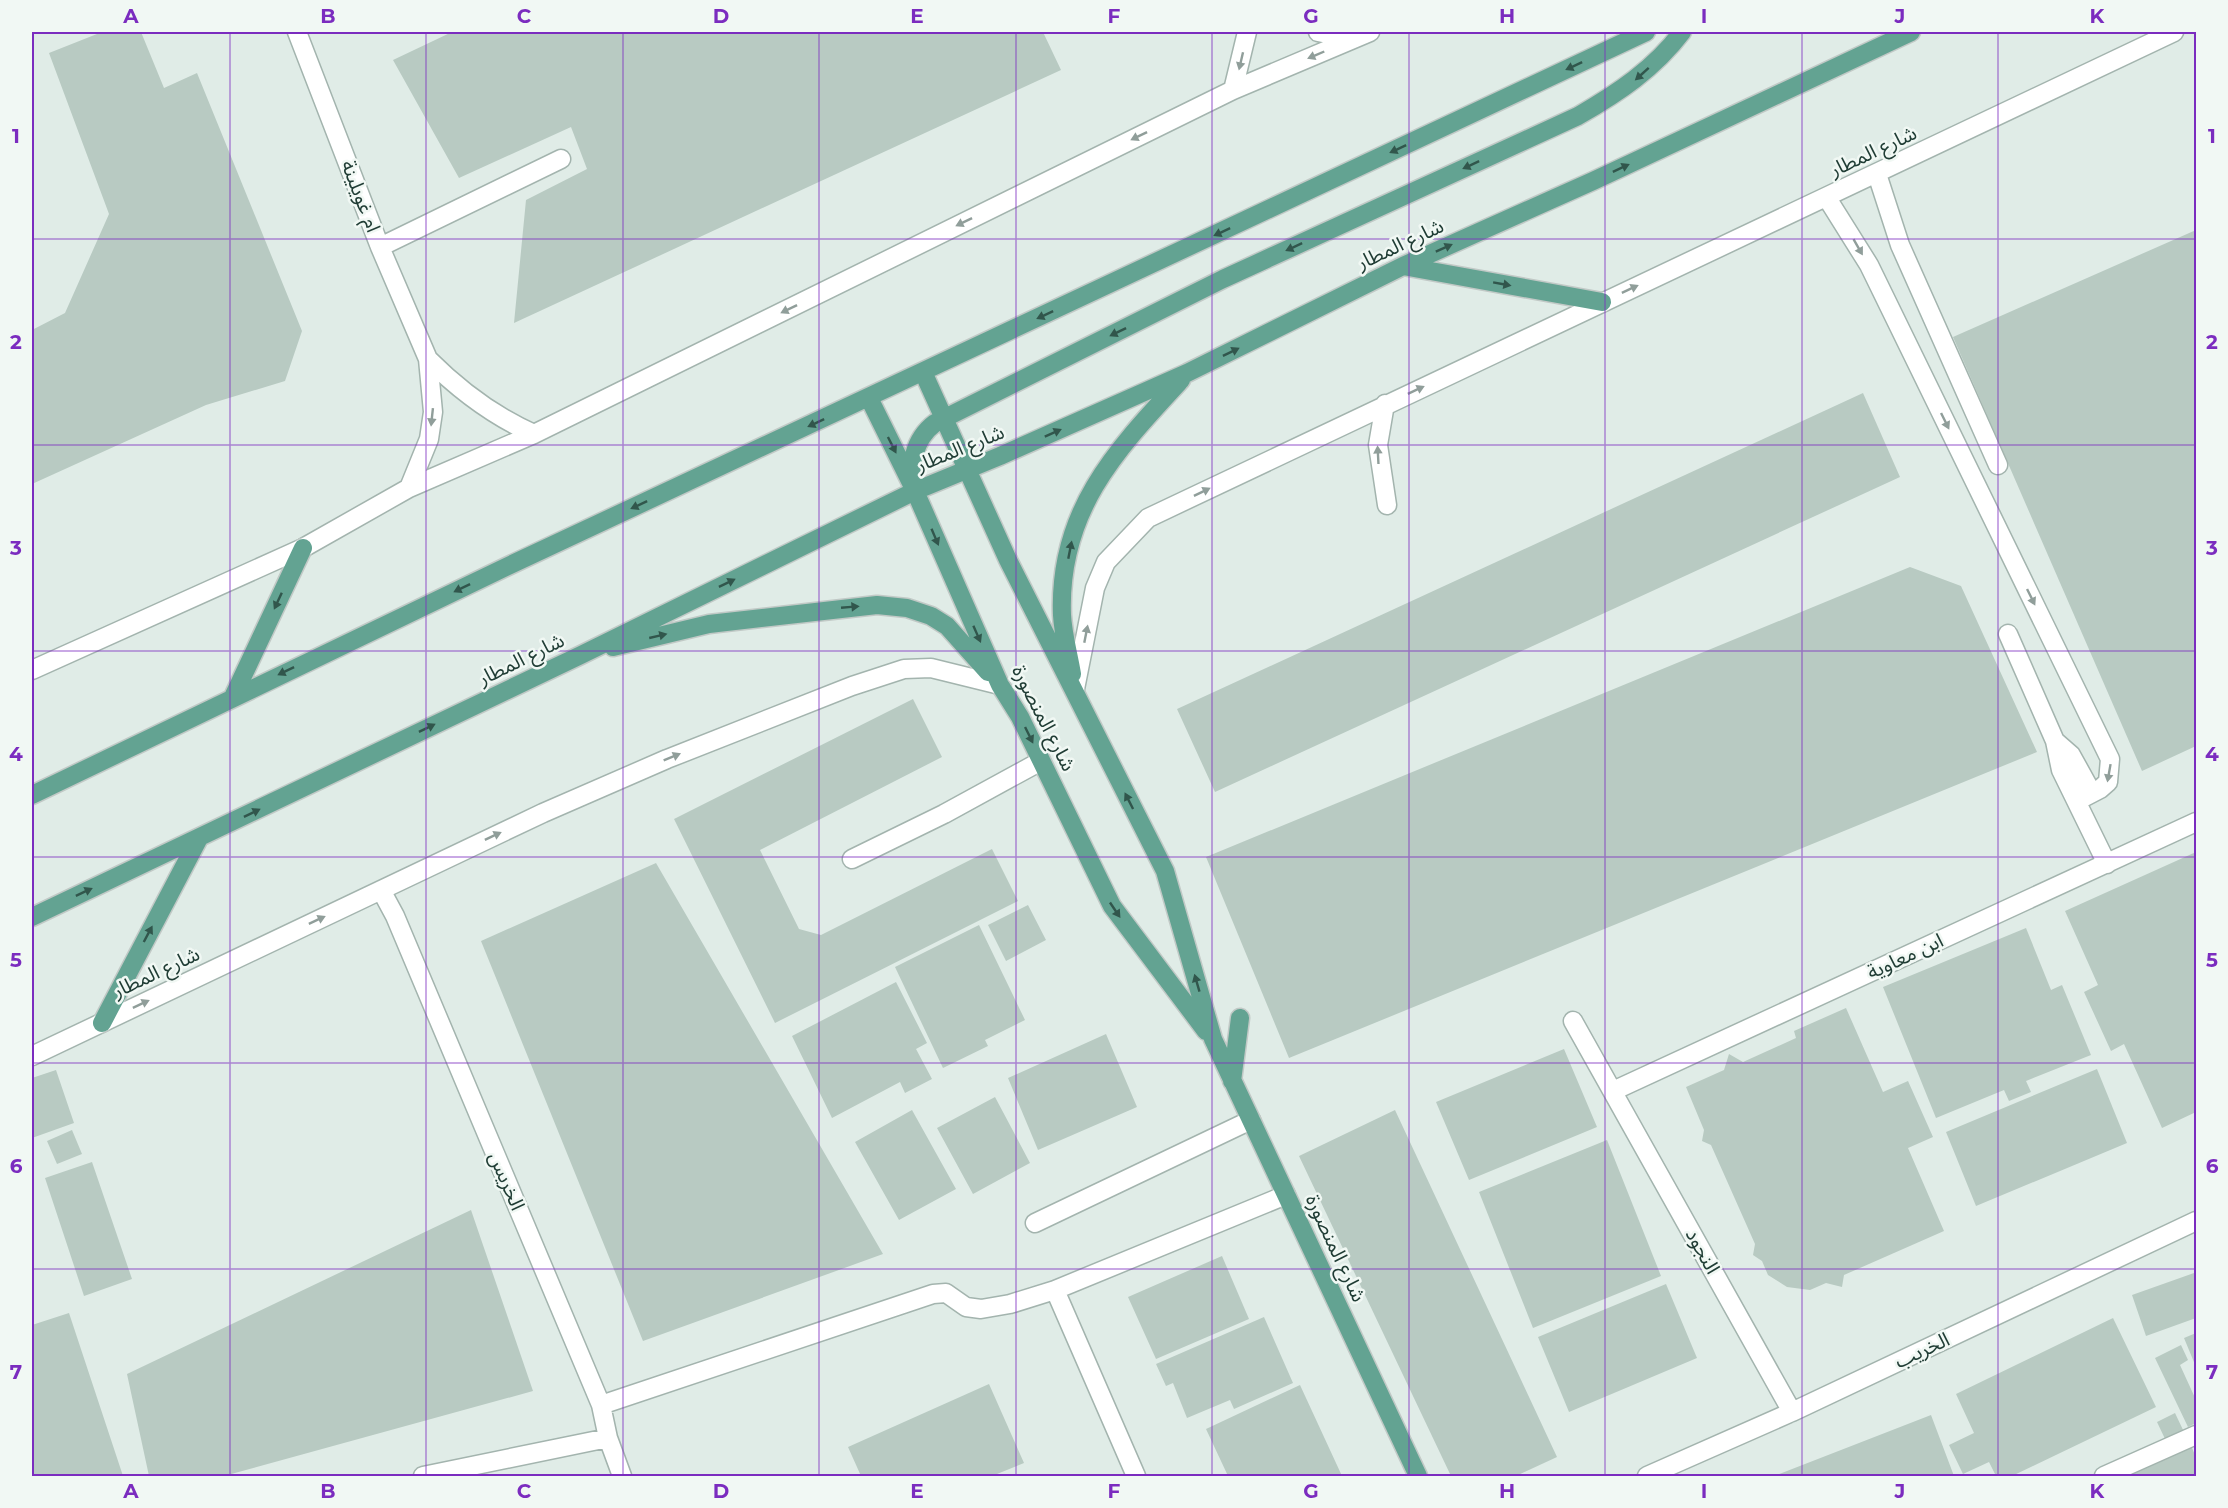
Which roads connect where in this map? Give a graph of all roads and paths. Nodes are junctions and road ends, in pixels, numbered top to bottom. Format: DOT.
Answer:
graph roads {
  1 [pos="297,32"];
  2 [pos="1248,32"];
  3 [pos="1318,32"];
  4 [pos="1370,32"];
  5 [pos="1646,32"];
  6 [pos="1682,32"];
  7 [pos="1911,32"];
  8 [pos="2174,32"];
  9 [pos="1352,39"];
  10 [pos="1233,90"];
  11 [pos="561,159"];
  12 [pos="1877,174"];
  13 [pos="1827,198"];
  14 [pos="380,247"];
  15 [pos="1403,266"];
  16 [pos="1602,303"];
  17 [pos="428,359"];
  18 [pos="923,372"];
  19 [pos="1187,373"];
  20 [pos="869,398"];
  21 [pos="1385,404"];
  22 [pos="944,418"];
  23 [pos="534,434"];
  24 [pos="1998,465"];
  25 [pos="967,469"];
  26 [pos="409,488"];
  27 [pos="915,491"];
  28 [pos="1387,505"];
  29 [pos="303,548"];
  30 [pos="2008,634"];
  31 [pos="580,655"];
  32 [pos="32,670"];
  33 [pos="1000,685"];
  34 [pos="1074,691"];
  35 [pos="233,697"];
  36 [pos="1041,761"];
  37 [pos="32,795"];
  38 [pos="2084,797"];
  39 [pos="2196,822"];
  40 [pos="199,838"];
  41 [pos="852,859"];
  42 [pos="2107,864"];
  43 [pos="381,890"];
  44 [pos="32,917"];
  45 [pos="1240,1018"];
  46 [pos="1573,1021"];
  47 [pos="102,1023"];
  48 [pos="1213,1039"];
  49 [pos="32,1056"];
  50 [pos="1232,1081"];
  51 [pos="1613,1091"];
  52 [pos="1251,1120"];
  53 [pos="1286,1195"];
  54 [pos="2196,1221"];
  55 [pos="1035,1223"];
  56 [pos="1055,1290"];
  57 [pos="601,1405"];
  58 [pos="1792,1412"];
  59 [pos="2196,1435"];
  60 [pos="608,1438"];
  61 [pos="423,1476"];
  62 [pos="622,1476"];
  63 [pos="1136,1476"];
  64 [pos="1415,1476"];
  65 [pos="1647,1476"];
  66 [pos="2104,1476"];
  1 -- 14 [label="street, ام غويلينة"];
  2 -- 10 [label="street, one-way"];
  3 -- 9 [label="street"];
  4 -- 9 [label="street"];
  5 -- 18 [label="main road, one-way"];
  6 -- 22 [label="main road, one-way"];
  15 -- 7 [label="main road, شارع المطار, one-way"];
  8 -- 12 [label="street, شارع المطار"];
  9 -- 10 [label="street, one-way"];
  10 -- 23 [label="street, one-way"];
  11 -- 14 [label="street"];
  12 -- 13 [label="street, شارع المطار"];
  12 -- 24 [label="street"];
  16 -- 13 [label="street, شارع المطار, one-way"];
  13 -- 38 [label="street, one-way"];
  14 -- 17 [label="street, ام غويلينة"];
  15 -- 16 [label="main road, one-way"];
  19 -- 15 [label="main road, شارع المطار, one-way"];
  21 -- 16 [label="street, شارع المطار, one-way"];
  17 -- 23 [label="street, ام غويلينة"];
  17 -- 26 [label="street, ام غويلينة, one-way"];
  18 -- 20 [label="main road"];
  18 -- 22 [label="main road, شارع المنصورة"];
  25 -- 19 [label="main road, شارع المطار, one-way"];
  34 -- 19 [label="main road, one-way"];
  20 -- 27 [label="main road, شارع المنصورة, one-way"];
  20 -- 35 [label="main road, one-way"];
  28 -- 21 [label="street, one-way"];
  34 -- 21 [label="street, شارع المطار, one-way"];
  22 -- 25 [label="main road, شارع المنصورة"];
  22 -- 27 [label="main road"];
  23 -- 26 [label="street"];
  25 -- 27 [label="main road, شارع المطار"];
  25 -- 34 [label="main road, شارع المنصورة"];
  26 -- 29 [label="street"];
  31 -- 27 [label="main road, شارع المطار, one-way"];
  27 -- 33 [label="main road, شارع المنصورة, one-way"];
  29 -- 32 [label="street"];
  29 -- 35 [label="main road, one-way"];
  30 -- 38 [label="street"];
  31 -- 33 [label="main road, one-way"];
  40 -- 31 [label="main road, شارع المطار, one-way"];
  33 -- 36 [label="main road, شارع المنصورة, one-way"];
  43 -- 33 [label="street, شارع المطار, one-way"];
  48 -- 34 [label="main road, شارع المنصورة, one-way"];
  35 -- 37 [label="main road"];
  36 -- 41 [label="street"];
  36 -- 48 [label="main road, شارع المنصورة, one-way"];
  38 -- 42 [label="street"];
  39 -- 42 [label="street, ابن معاوية"];
  44 -- 40 [label="main road, شارع المطار, one-way"];
  47 -- 40 [label="main road, one-way"];
  42 -- 51 [label="street, ابن معاوية"];
  47 -- 43 [label="street, شارع المطار, one-way"];
  43 -- 57 [label="street, الخريس"];
  45 -- 50 [label="main road"];
  46 -- 51 [label="street, النجود"];
  47 -- 49 [label="street, شارع المطار"];
  48 -- 50 [label="main road, شارع المنصورة"];
  50 -- 52 [label="main road, شارع المنصورة"];
  51 -- 58 [label="street, النجود"];
  52 -- 53 [label="main road, شارع المنصورة"];
  52 -- 55 [label="street"];
  53 -- 56 [label="street"];
  53 -- 64 [label="main road, شارع المنصورة"];
  54 -- 58 [label="street, الخريب"];
  56 -- 57 [label="street"];
  56 -- 63 [label="street"];
  57 -- 60 [label="street, الخريس"];
  58 -- 65 [label="street, الخريب"];
  59 -- 66 [label="street"];
  60 -- 61 [label="street"];
  60 -- 62 [label="street, الخريس"];
}
